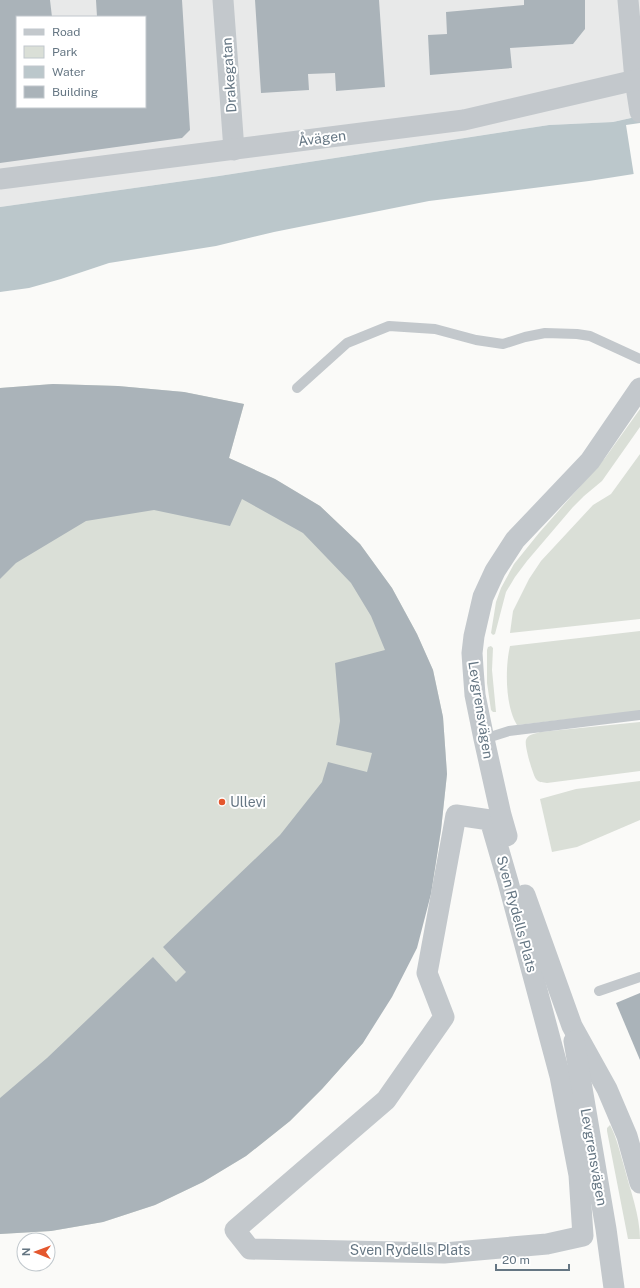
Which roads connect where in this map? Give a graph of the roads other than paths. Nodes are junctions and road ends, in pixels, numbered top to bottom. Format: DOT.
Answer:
graph roads {
  1 [pos="223,0"];
  2 [pos="628,0"];
  3 [pos="637,80"];
  4 [pos="640,112"];
  5 [pos="234,150"];
  6 [pos="0,179"];
  7 [pos="640,359"];
  8 [pos="297,388"];
  9 [pos="640,388"];
  10 [pos="640,715"];
  11 [pos="484,739"];
  12 [pos="640,977"];
  13 [pos="599,990"];
  14 [pos="572,1026"];
  15 [pos="640,1183"];
  16 [pos="250,1249"];
  17 [pos="614,1288"];
  1 -- 5 [label="street, Drakegatan"];
  2 -- 3 [label="street"];
  3 -- 4 [label="street"];
  3 -- 5 [label="street, Åvägen"];
  5 -- 6 [label="street, Åvägen"];
  7 -- 8 [label="lane"];
  9 -- 11 [label="street, Levgrensvägen"];
  10 -- 11 [label="lane"];
  11 -- 14 [label="street, Levgrensvägen"];
  12 -- 13 [label="lane"];
  14 -- 15 [label="street, Levgrensvägen"];
  14 -- 17 [label="street, Levgrensvägen"];
  16 -- 16 [label="street, Sven Rydells Plats"];
}
